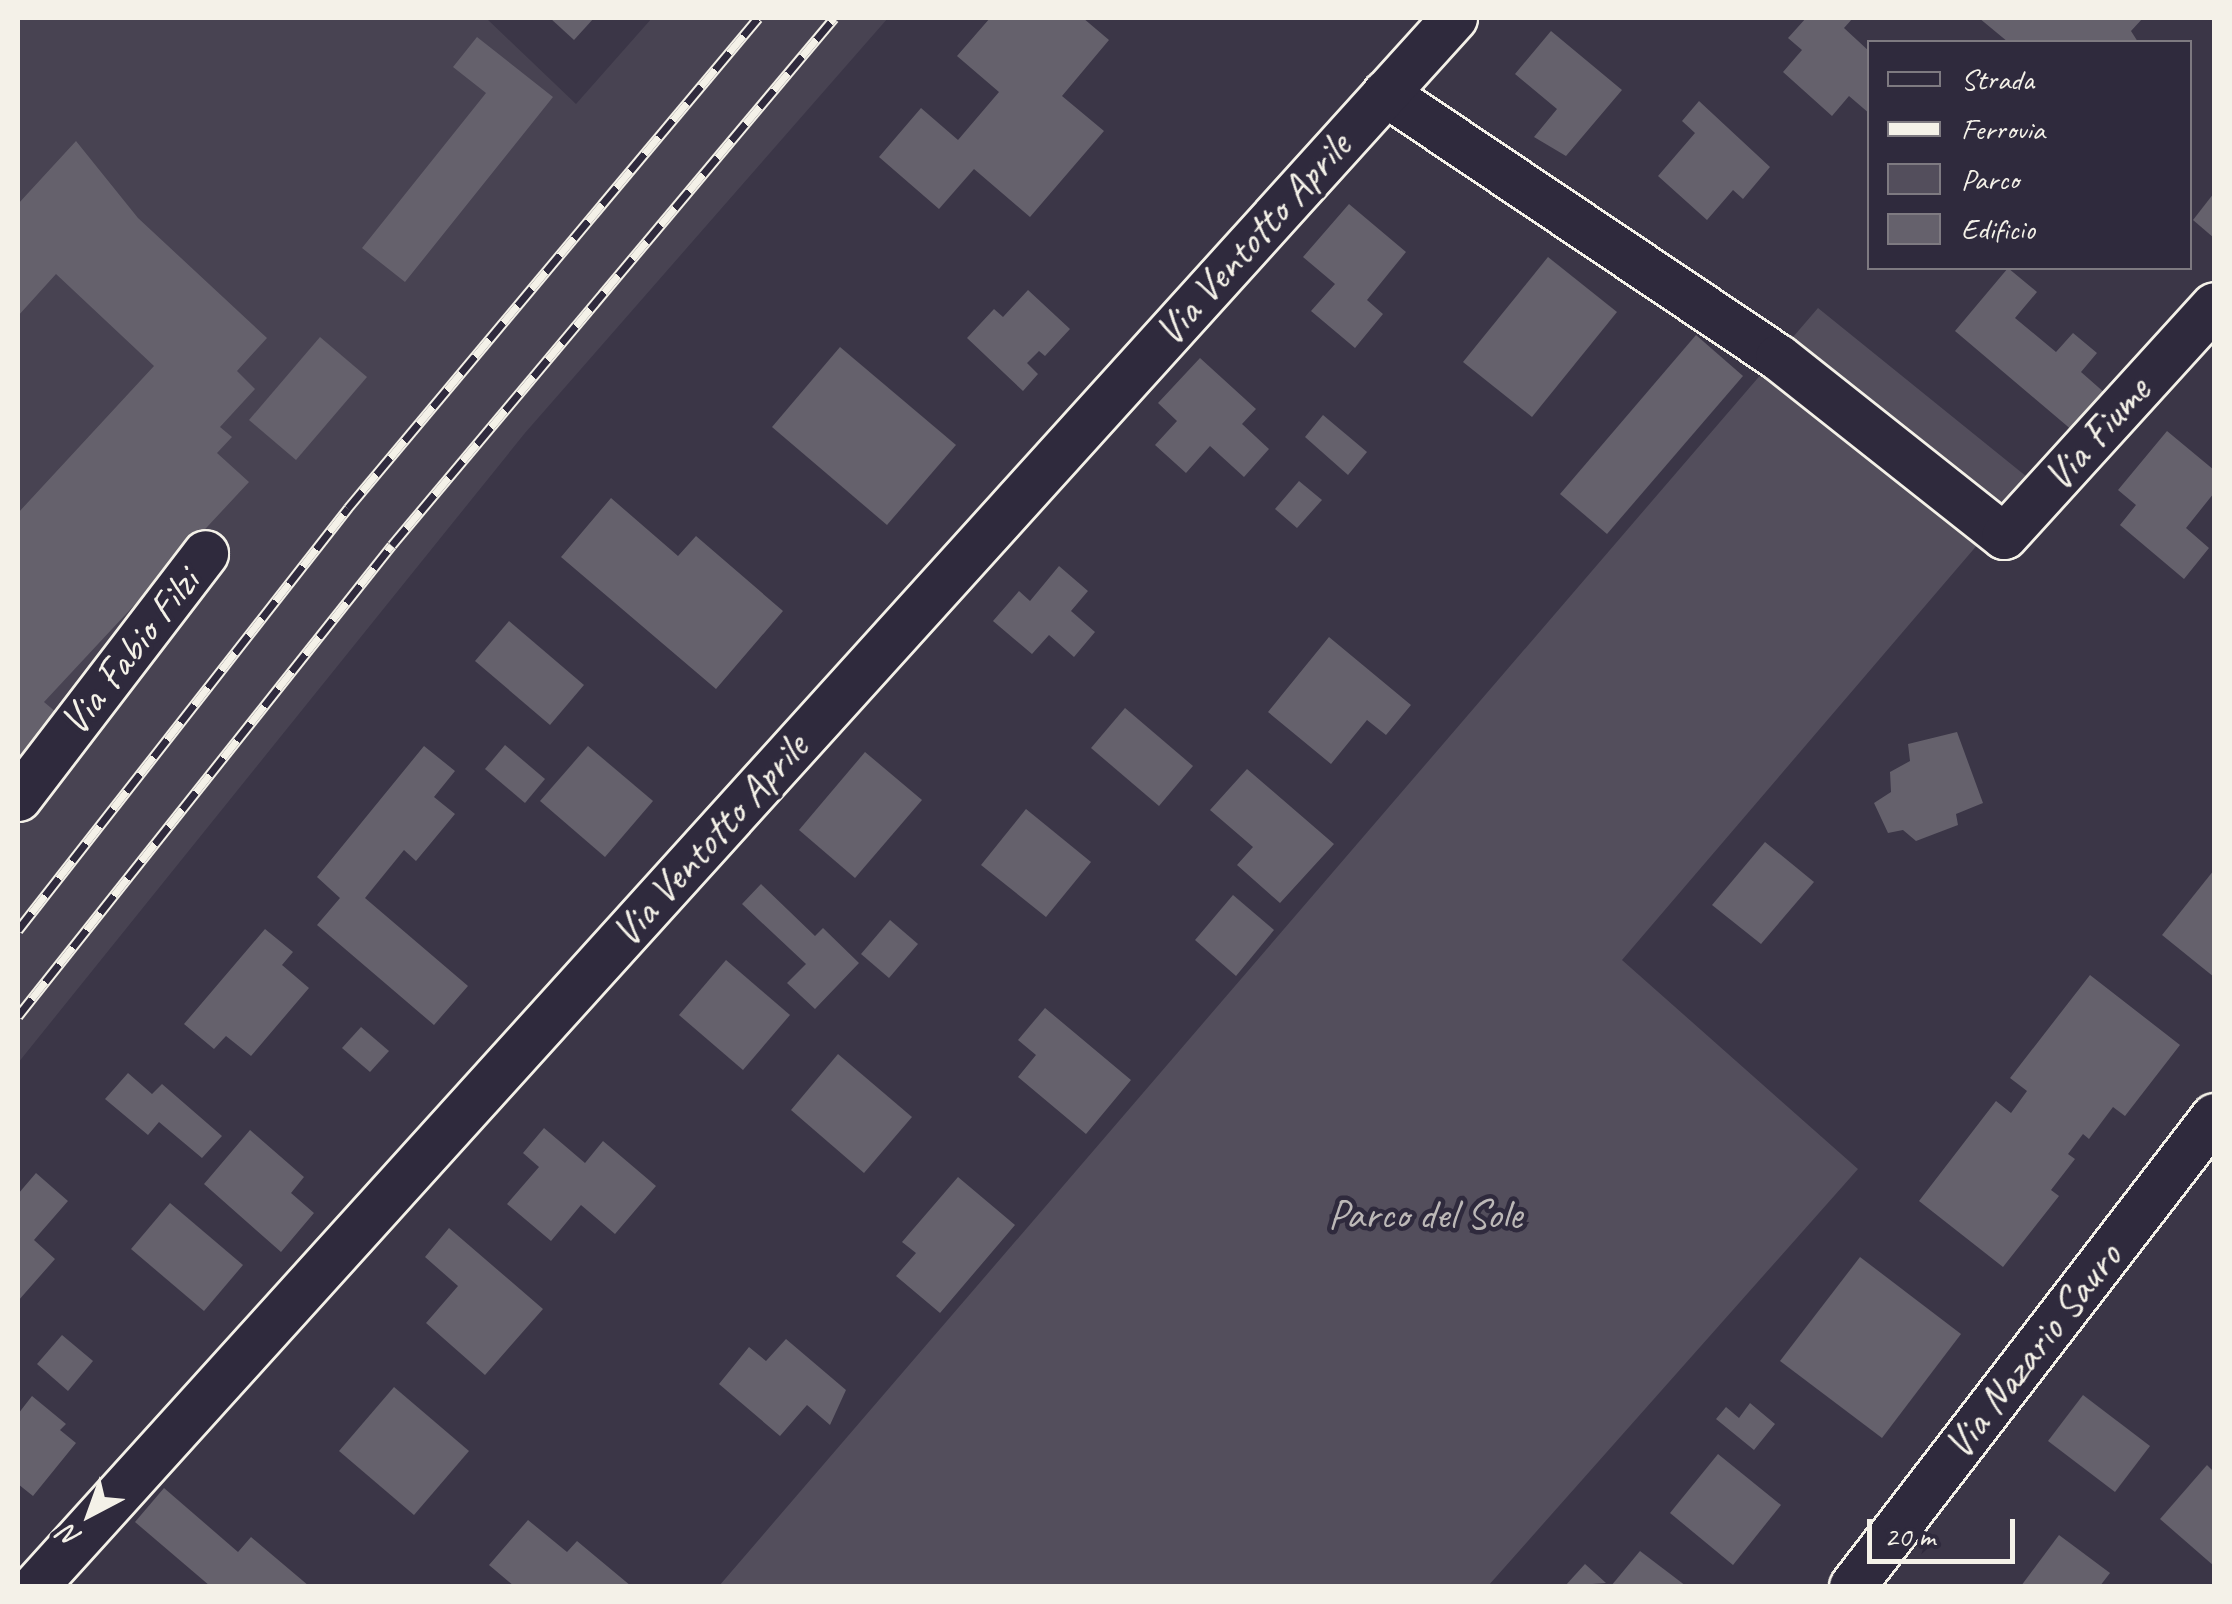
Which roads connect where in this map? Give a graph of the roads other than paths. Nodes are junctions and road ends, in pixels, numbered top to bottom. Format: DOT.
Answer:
graph roads {
  1 [pos="1454,18"];
  2 [pos="1386,92"];
  3 [pos="2214,306"];
  4 [pos="1978,512"];
  5 [pos="205,553"];
  6 [pos="18,798"];
  7 [pos="2214,1116"];
  8 [pos="35,1586"];
  9 [pos="1852,1586"];
  1 -- 2 [label="street, Via Ventotto Aprile"];
  2 -- 4 [label="street, Via Ventotto Aprile"];
  2 -- 8 [label="street, Via Ventotto Aprile"];
  3 -- 4 [label="street, Via Fiume"];
  5 -- 6 [label="street, Via Fabio Filzi"];
  7 -- 9 [label="street, Via Nazario Sauro"];
}
